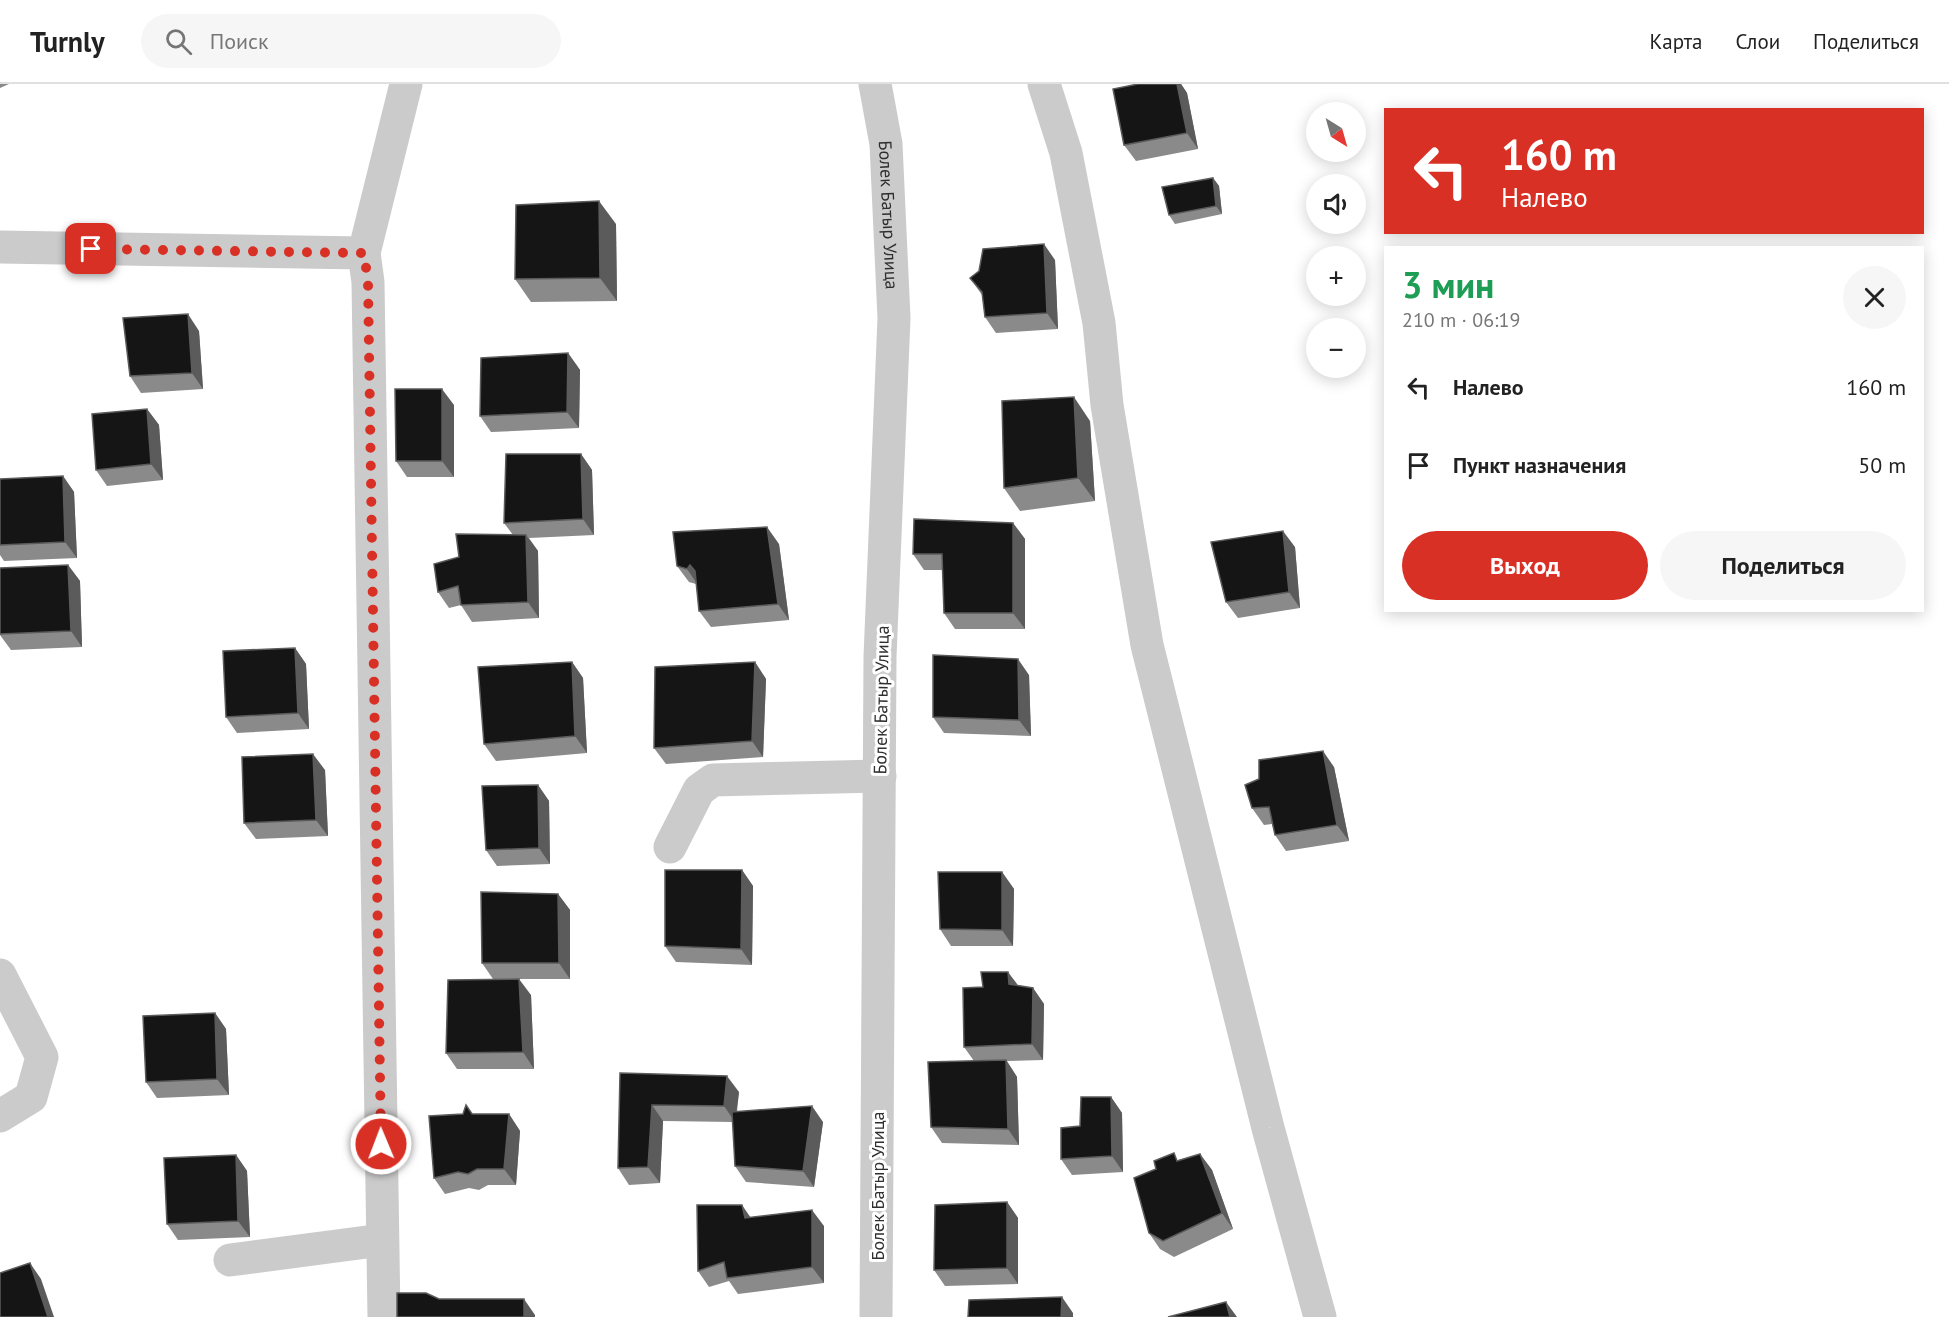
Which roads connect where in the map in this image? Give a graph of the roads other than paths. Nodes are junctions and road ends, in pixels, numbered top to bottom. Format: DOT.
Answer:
graph roads {
  1 [pos="406,84"];
  2 [pos="875,84"];
  3 [pos="1044,84"];
  4 [pos="0,247"];
  5 [pos="364,253"];
  6 [pos="880,776"];
  7 [pos="670,847"];
  8 [pos="0,975"];
  9 [pos="0,1116"];
  10 [pos="382,1239"];
  11 [pos="230,1260"];
  12 [pos="384,1317"];
  13 [pos="876,1317"];
  14 [pos="1320,1317"];
  1 -- 5 [label="street"];
  2 -- 6 [label="street, Болек Батыр Улица"];
  3 -- 14 [label="street"];
  4 -- 5 [label="street"];
  5 -- 10 [label="street"];
  6 -- 7 [label="street"];
  6 -- 13 [label="street, Болек Батыр Улица"];
  8 -- 9 [label="street"];
  10 -- 11 [label="street"];
  10 -- 12 [label="street"];
}
